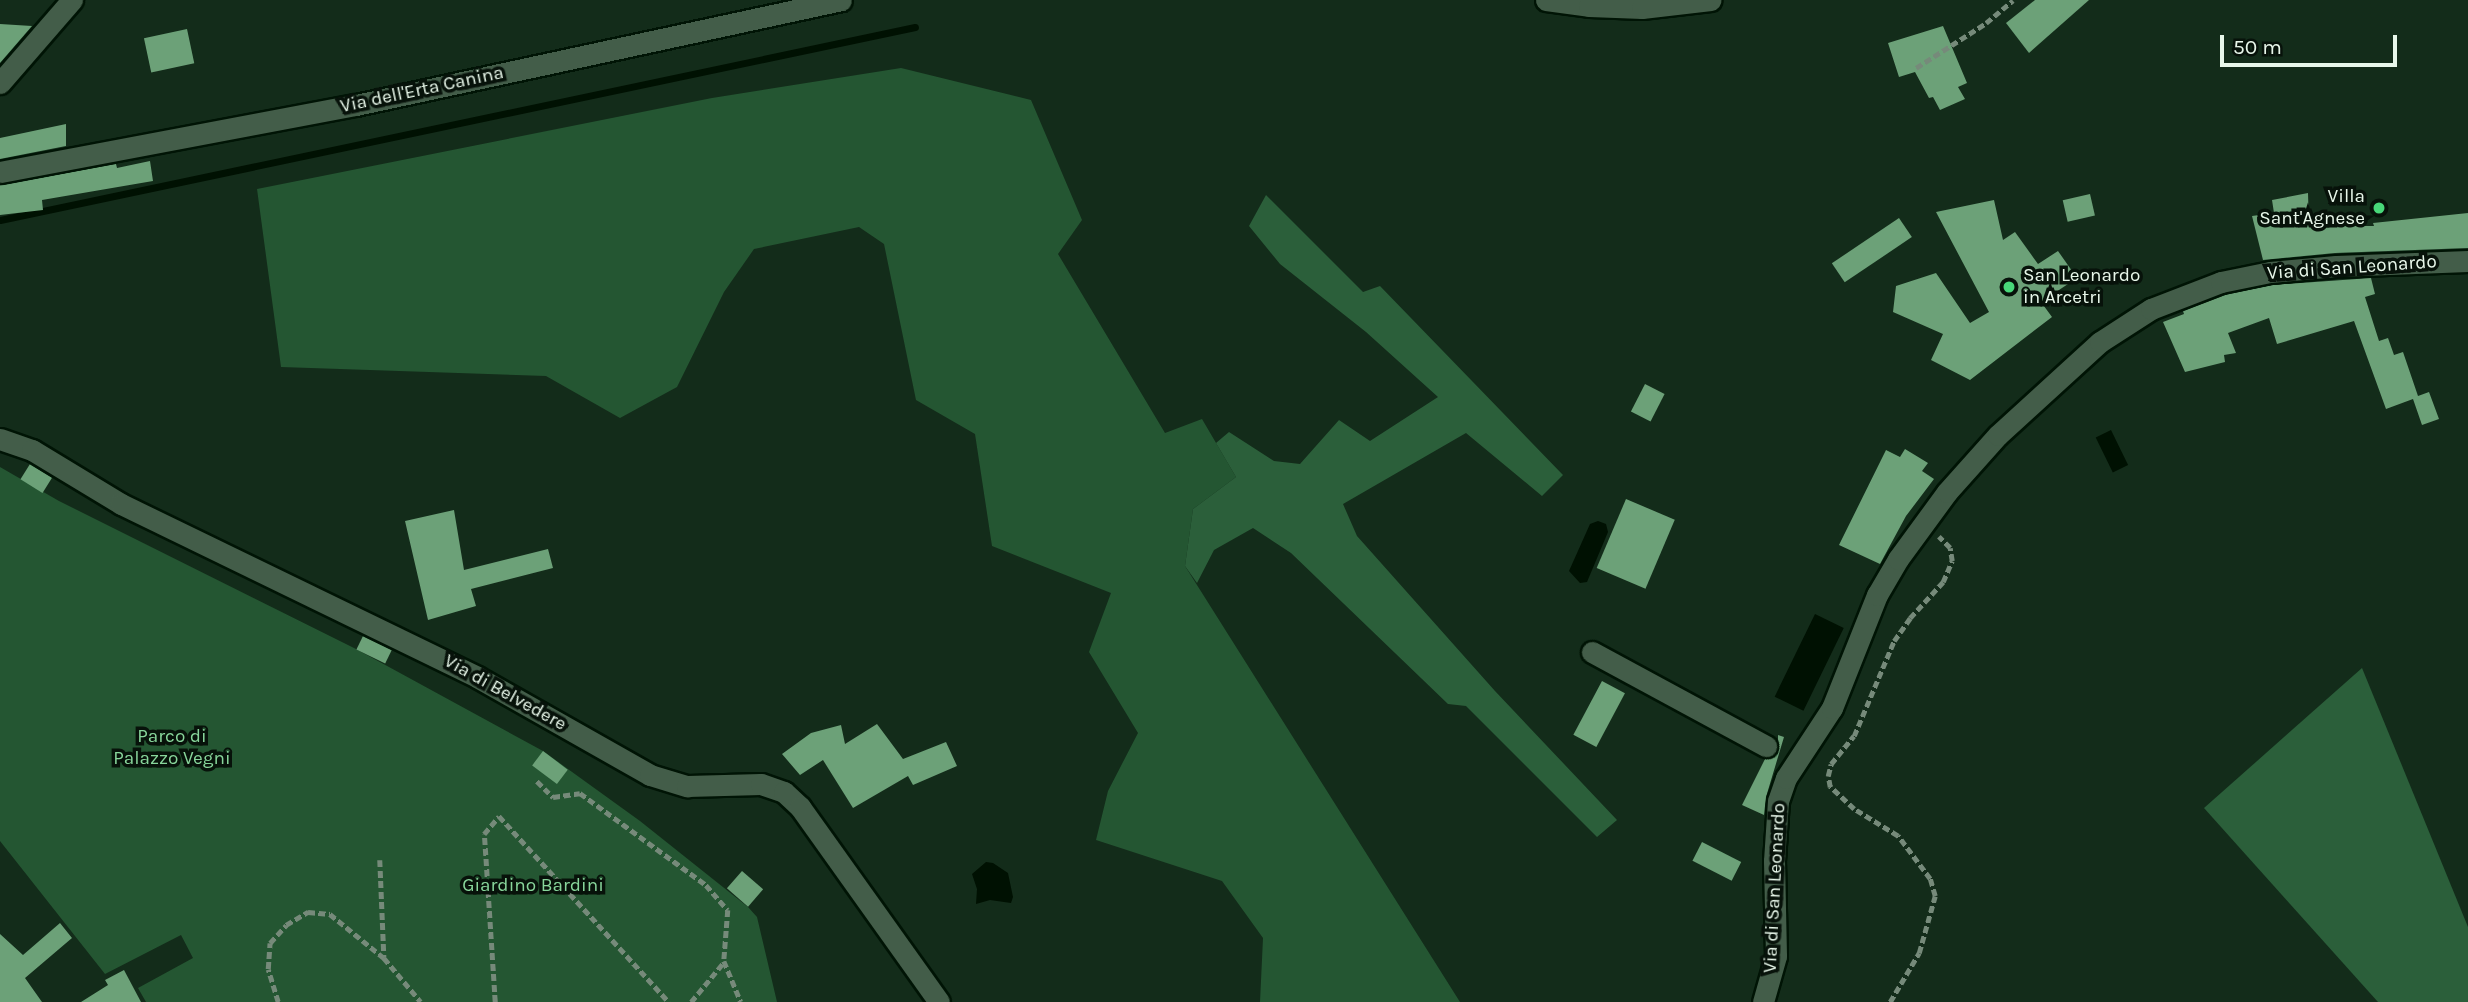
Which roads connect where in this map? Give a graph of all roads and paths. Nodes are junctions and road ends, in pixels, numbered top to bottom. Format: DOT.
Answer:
graph roads {
  1 [pos="72,0"];
  2 [pos="841,0"];
  3 [pos="1546,0"];
  4 [pos="1711,0"];
  5 [pos="2013,0"];
  6 [pos="1916,68"];
  7 [pos="0,83"];
  8 [pos="0,172"];
  9 [pos="2468,261"];
  10 [pos="0,439"];
  11 [pos="1922,524"];
  12 [pos="1592,652"];
  13 [pos="1779,753"];
  14 [pos="537,780"];
  15 [pos="380,860"];
  16 [pos="384,958"];
  17 [pos="725,962"];
  18 [pos="278,1002"];
  19 [pos="421,1002"];
  20 [pos="495,1002"];
  21 [pos="668,1002"];
  22 [pos="691,1002"];
  23 [pos="741,1002"];
  24 [pos="939,1002"];
  25 [pos="1763,1002"];
  26 [pos="1890,1002"];
  1 -- 7 [label="street"];
  2 -- 8 [label="street, Via dell'Erta Canina"];
  3 -- 4 [label="street"];
  5 -- 6 [label="path"];
  9 -- 11 [label="street, Via di San Leonardo"];
  10 -- 24 [label="street, Via di Belvedere"];
  11 -- 13 [label="street, Via di San Leonardo"];
  11 -- 26 [label="path"];
  12 -- 13 [label="street"];
  13 -- 25 [label="street, Via di San Leonardo"];
  14 -- 17 [label="path"];
  15 -- 16 [label="path"];
  16 -- 18 [label="path"];
  16 -- 19 [label="path"];
  17 -- 22 [label="path"];
  17 -- 23 [label="path"];
  20 -- 21 [label="path"];
}
